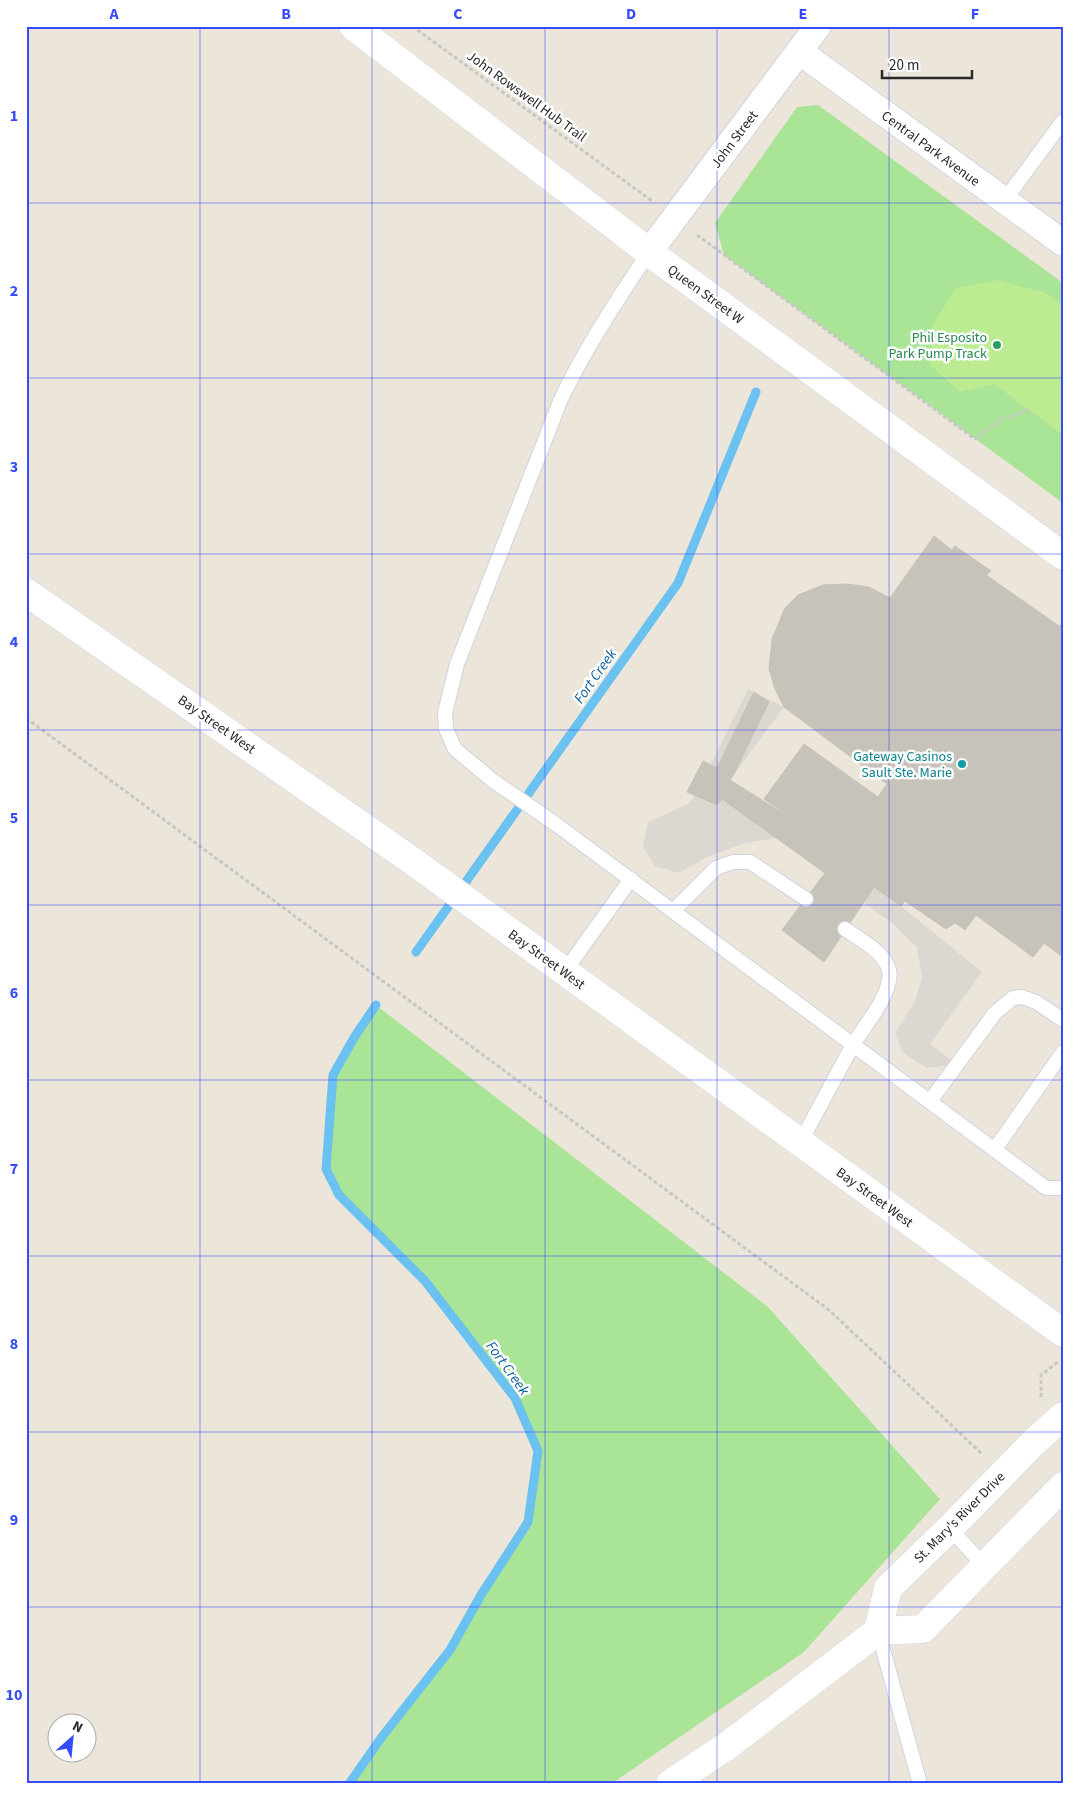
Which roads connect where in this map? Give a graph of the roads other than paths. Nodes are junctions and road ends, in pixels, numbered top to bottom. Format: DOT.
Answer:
graph roads {
  1 [pos="353,26"];
  2 [pos="818,26"];
  3 [pos="800,52"];
  4 [pos="1063,121"];
  5 [pos="1004,201"];
  6 [pos="1063,243"];
  7 [pos="649,252"];
  8 [pos="1063,556"];
  9 [pos="26,592"];
  10 [pos="630,879"];
  11 [pos="806,899"];
  12 [pos="673,911"];
  13 [pos="845,928"];
  14 [pos="565,971"];
  15 [pos="1063,1020"];
  16 [pos="854,1044"];
  17 [pos="1063,1052"];
  18 [pos="930,1101"];
  19 [pos="800,1143"];
  20 [pos="995,1149"];
  21 [pos="1063,1188"];
  22 [pos="1063,1333"];
  23 [pos="1063,1416"];
  24 [pos="1063,1486"];
  25 [pos="950,1528"];
  26 [pos="985,1567"];
  27 [pos="878,1631"];
  28 [pos="670,1784"];
  29 [pos="920,1784"];
  1 -- 7 [label="main road, Queen Street W"];
  2 -- 3 [label="street, John Street"];
  3 -- 5 [label="street, Central Park Avenue"];
  3 -- 7 [label="street, John Street"];
  4 -- 5 [label="lane"];
  5 -- 6 [label="street, Central Park Avenue"];
  7 -- 8 [label="main road, Queen Street W"];
  7 -- 10 [label="lane"];
  9 -- 14 [label="main road, Bay Street West"];
  10 -- 12 [label="lane"];
  10 -- 14 [label="lane"];
  11 -- 12 [label="lane"];
  12 -- 16 [label="lane"];
  13 -- 16 [label="lane"];
  14 -- 19 [label="main road, Bay Street West"];
  15 -- 18 [label="lane"];
  16 -- 18 [label="lane"];
  16 -- 19 [label="lane"];
  17 -- 20 [label="lane"];
  18 -- 20 [label="lane"];
  19 -- 22 [label="main road, Bay Street West"];
  20 -- 21 [label="lane"];
  23 -- 25 [label="main road, St. Mary's River Drive"];
  24 -- 26 [label="main road"];
  25 -- 26 [label="lane"];
  25 -- 27 [label="main road, St. Mary's River Drive"];
  26 -- 27 [label="main road"];
  27 -- 28 [label="main road"];
  27 -- 29 [label="lane"];
}
